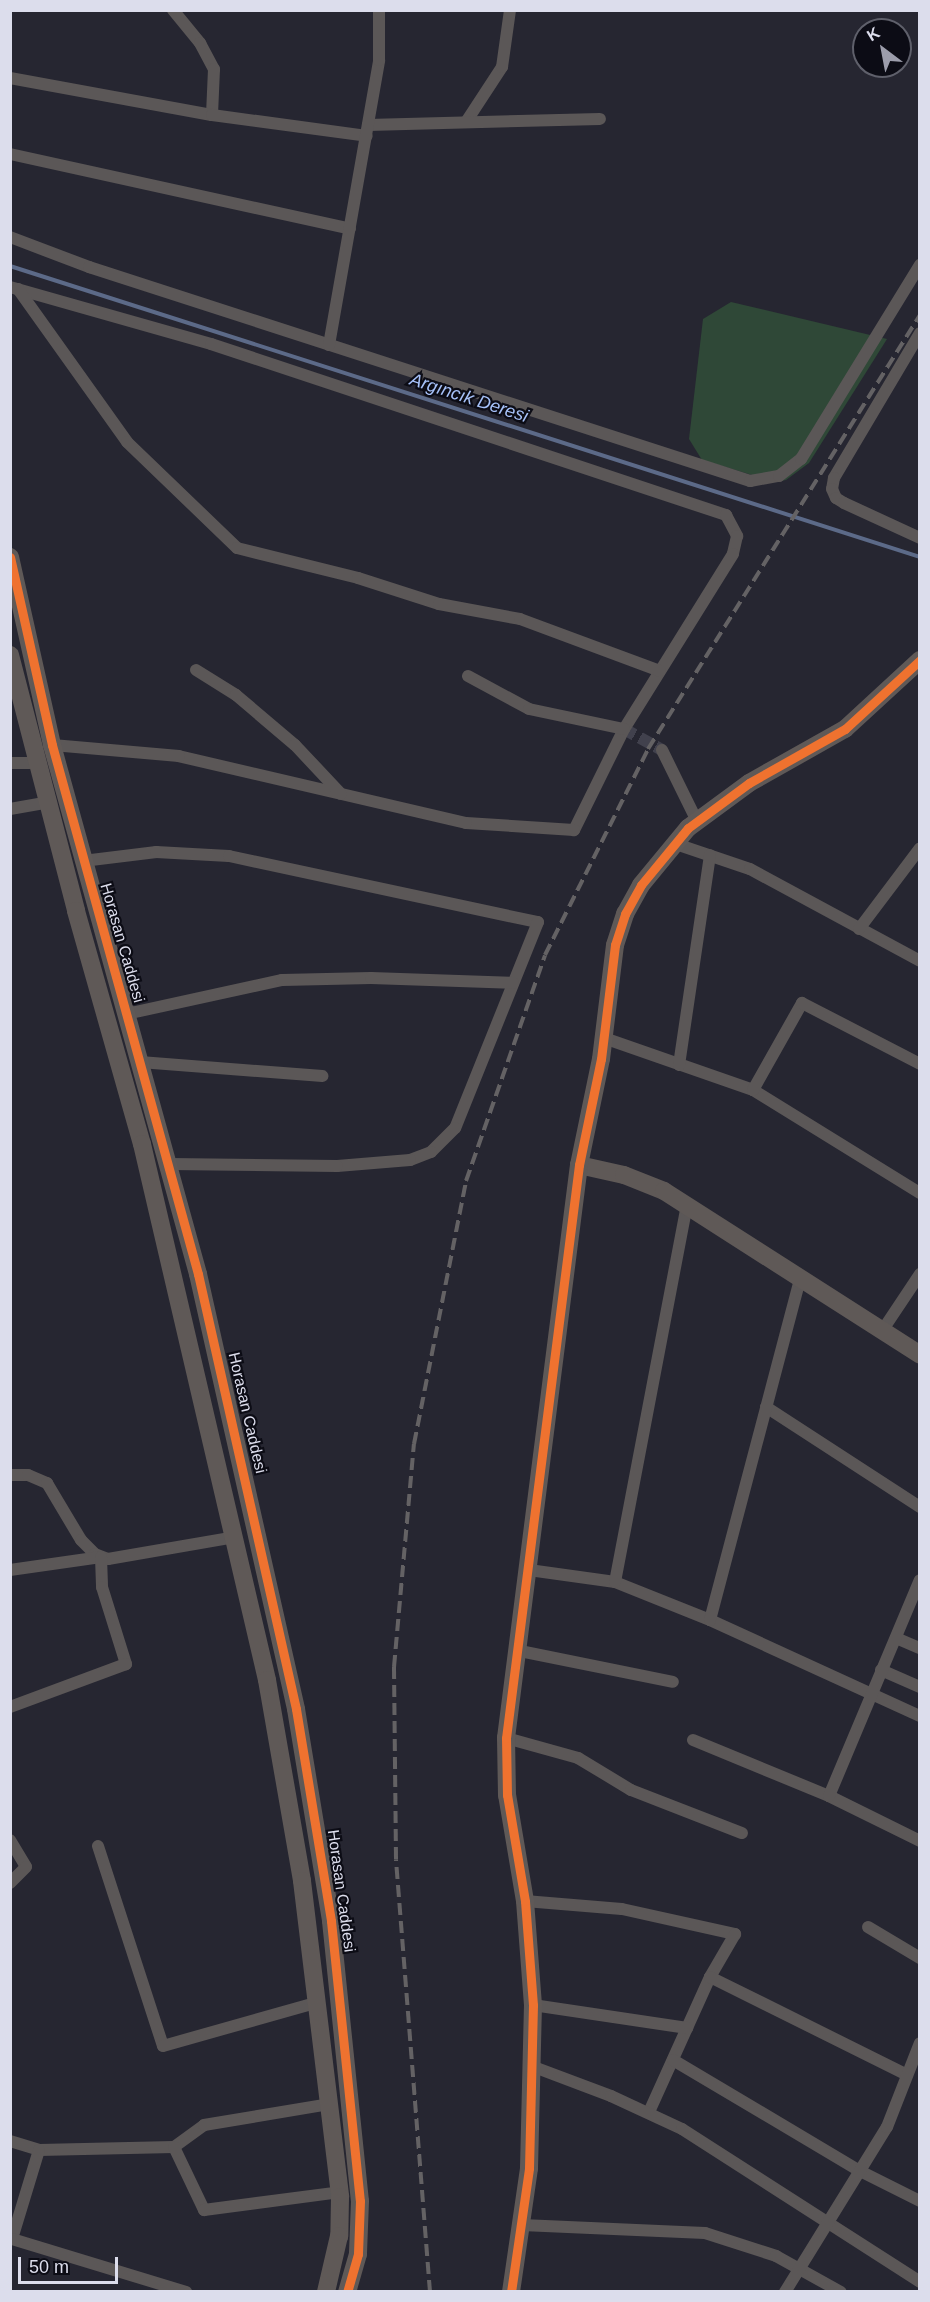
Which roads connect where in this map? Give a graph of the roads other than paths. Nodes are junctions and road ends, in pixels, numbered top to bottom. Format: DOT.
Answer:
graph roads {
  1 [pos="173,10"];
  2 [pos="379,10"];
  3 [pos="510,10"];
  4 [pos="10,78"];
  5 [pos="212,115"];
  6 [pos="600,119"];
  7 [pos="466,123"];
  8 [pos="368,130"];
  9 [pos="10,154"];
  10 [pos="350,229"];
  11 [pos="10,237"];
  12 [pos="920,266"];
  13 [pos="14,288"];
  14 [pos="920,333"];
  15 [pos="329,345"];
  16 [pos="920,538"];
  17 [pos="10,557"];
  18 [pos="10,656"];
  19 [pos="920,660"];
  20 [pos="196,670"];
  21 [pos="660,671"];
  22 [pos="468,676"];
  23 [pos="624,729"];
  24 [pos="52,745"];
  25 [pos="662,750"];
  26 [pos="10,763"];
  27 [pos="38,763"];
  28 [pos="340,794"];
  29 [pos="48,802"];
  30 [pos="10,809"];
  31 [pos="697,821"];
  32 [pos="674,843"];
  33 [pos="920,848"];
  34 [pos="710,855"];
  35 [pos="83,861"];
  36 [pos="859,929"];
  37 [pos="920,961"];
  38 [pos="513,983"];
  39 [pos="126,1014"];
  40 [pos="604,1038"];
  41 [pos="140,1062"];
  42 [pos="920,1064"];
  43 [pos="679,1065"];
  44 [pos="322,1076"];
  45 [pos="753,1090"];
  46 [pos="169,1164"];
  47 [pos="579,1165"];
  48 [pos="920,1193"];
  49 [pos="687,1205"];
  50 [pos="920,1274"];
  51 [pos="800,1279"];
  52 [pos="882,1332"];
  53 [pos="920,1355"];
  54 [pos="766,1407"];
  55 [pos="10,1475"];
  56 [pos="920,1507"];
  57 [pos="236,1537"];
  58 [pos="101,1557"];
  59 [pos="10,1570"];
  60 [pos="529,1570"];
  61 [pos="920,1580"];
  62 [pos="615,1581"];
  63 [pos="710,1620"];
  64 [pos="896,1638"];
  65 [pos="920,1648"];
  66 [pos="515,1650"];
  67 [pos="881,1670"];
  68 [pos="673,1682"];
  69 [pos="920,1687"];
  70 [pos="870,1695"];
  71 [pos="10,1707"];
  72 [pos="920,1716"];
  73 [pos="506,1738"];
  74 [pos="693,1740"];
  75 [pos="829,1796"];
  76 [pos="742,1833"];
  77 [pos="10,1840"];
  78 [pos="920,1840"];
  79 [pos="98,1846"];
  80 [pos="10,1883"];
  81 [pos="525,1900"];
  82 [pos="868,1928"];
  83 [pos="920,1958"];
  84 [pos="710,1977"];
  85 [pos="318,2002"];
  86 [pos="533,2005"];
  87 [pos="687,2028"];
  88 [pos="920,2043"];
  89 [pos="673,2060"];
  90 [pos="534,2067"];
  91 [pos="907,2075"];
  92 [pos="330,2104"];
  93 [pos="649,2112"];
  94 [pos="10,2141"];
  95 [pos="174,2147"];
  96 [pos="39,2150"];
  97 [pos="860,2171"];
  98 [pos="340,2192"];
  99 [pos="920,2202"];
  100 [pos="827,2223"];
  101 [pos="522,2225"];
  102 [pos="800,2267"];
  103 [pos="920,2282"];
  104 [pos="186,2292"];
  105 [pos="326,2292"];
  106 [pos="347,2292"];
  107 [pos="511,2292"];
  108 [pos="785,2292"];
  109 [pos="841,2292"];
  1 -- 5 [label="street"];
  2 -- 8 [label="street"];
  3 -- 7 [label="street"];
  4 -- 5 [label="street"];
  5 -- 8 [label="street"];
  6 -- 7 [label="street"];
  7 -- 8 [label="street"];
  8 -- 10 [label="street"];
  9 -- 10 [label="street"];
  10 -- 15 [label="street"];
  11 -- 15 [label="street"];
  12 -- 15 [label="street"];
  13 -- 21 [label="street"];
  13 -- 21 [label="street"];
  14 -- 16 [label="street"];
  17 -- 24 [label="street, Horasan Caddesi"];
  18 -- 27 [label="street"];
  19 -- 31 [label="street"];
  20 -- 28 [label="street"];
  21 -- 23 [label="street"];
  22 -- 23 [label="street"];
  23 -- 28 [label="street"];
  24 -- 28 [label="street"];
  24 -- 35 [label="street, Horasan Caddesi"];
  25 -- 31 [label="street"];
  26 -- 27 [label="street"];
  27 -- 29 [label="street"];
  29 -- 30 [label="street"];
  29 -- 57 [label="street"];
  31 -- 32 [label="street"];
  32 -- 34 [label="street"];
  32 -- 40 [label="street"];
  33 -- 36 [label="street"];
  34 -- 36 [label="street"];
  34 -- 43 [label="street"];
  35 -- 38 [label="street"];
  35 -- 39 [label="street, Horasan Caddesi"];
  36 -- 37 [label="street"];
  38 -- 39 [label="street"];
  38 -- 46 [label="street"];
  39 -- 41 [label="street, Horasan Caddesi"];
  40 -- 43 [label="street"];
  40 -- 47 [label="street"];
  41 -- 44 [label="street"];
  41 -- 46 [label="street, Horasan Caddesi"];
  42 -- 45 [label="street"];
  43 -- 45 [label="street"];
  45 -- 48 [label="street"];
  46 -- 106 [label="street, Horasan Caddesi"];
  47 -- 49 [label="street"];
  47 -- 60 [label="street"];
  49 -- 51 [label="street"];
  49 -- 62 [label="street"];
  50 -- 52 [label="street"];
  51 -- 52 [label="street"];
  51 -- 54 [label="street"];
  52 -- 53 [label="street"];
  54 -- 56 [label="street"];
  54 -- 63 [label="street"];
  55 -- 58 [label="street"];
  57 -- 58 [label="street"];
  57 -- 85 [label="street"];
  58 -- 59 [label="street"];
  58 -- 71 [label="street"];
  60 -- 62 [label="street"];
  60 -- 66 [label="street"];
  61 -- 64 [label="street"];
  62 -- 63 [label="street"];
  63 -- 70 [label="street"];
  64 -- 65 [label="street"];
  64 -- 67 [label="street"];
  66 -- 68 [label="street"];
  66 -- 73 [label="street"];
  67 -- 69 [label="street"];
  67 -- 70 [label="street"];
  70 -- 72 [label="street"];
  70 -- 75 [label="street"];
  73 -- 76 [label="street"];
  73 -- 81 [label="street"];
  74 -- 75 [label="street"];
  75 -- 78 [label="street"];
  77 -- 80 [label="street"];
  79 -- 85 [label="street"];
  81 -- 84 [label="street"];
  81 -- 86 [label="street"];
  82 -- 83 [label="street"];
  84 -- 87 [label="street"];
  84 -- 91 [label="street"];
  85 -- 92 [label="street"];
  86 -- 87 [label="street"];
  86 -- 90 [label="street"];
  87 -- 89 [label="street"];
  88 -- 91 [label="street"];
  89 -- 93 [label="street"];
  89 -- 97 [label="street"];
  90 -- 93 [label="street"];
  90 -- 101 [label="street"];
  91 -- 97 [label="street"];
  92 -- 95 [label="street"];
  92 -- 98 [label="street"];
  93 -- 100 [label="street"];
  94 -- 96 [label="street"];
  95 -- 96 [label="street"];
  95 -- 98 [label="street"];
  96 -- 104 [label="street"];
  97 -- 99 [label="street"];
  97 -- 100 [label="street"];
  98 -- 105 [label="street"];
  100 -- 102 [label="street"];
  100 -- 103 [label="street"];
  101 -- 102 [label="street"];
  101 -- 107 [label="street"];
  102 -- 108 [label="street"];
  102 -- 109 [label="street"];
}
